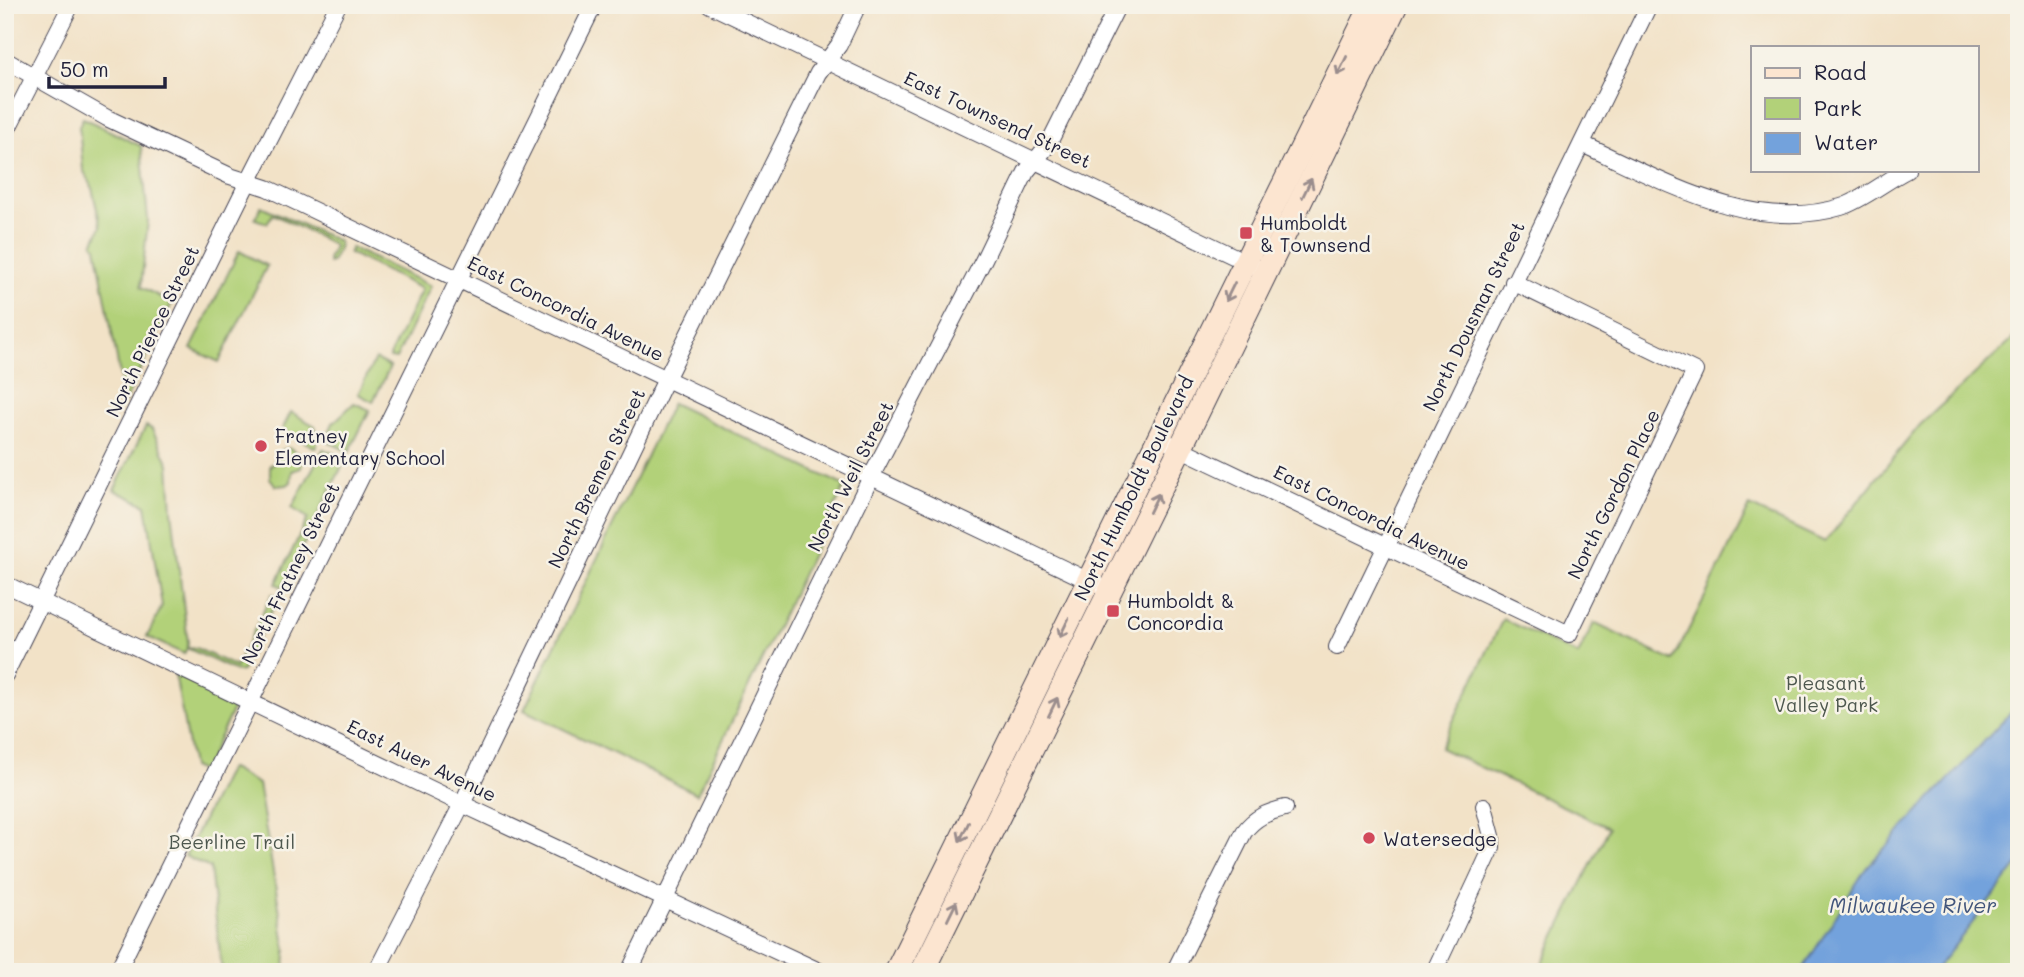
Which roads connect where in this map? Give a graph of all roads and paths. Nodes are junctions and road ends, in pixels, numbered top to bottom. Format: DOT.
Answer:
graph roads {
  1 [pos="71,5"];
  2 [pos="338,5"];
  3 [pos="594,5"];
  4 [pos="710,5"];
  5 [pos="858,5"];
  6 [pos="1118,5"];
  7 [pos="1372,5"];
  8 [pos="1396,5"];
  9 [pos="1649,5"];
  10 [pos="5,60"];
  11 [pos="827,61"];
  12 [pos="34,75"];
  13 [pos="5,134"];
  14 [pos="1582,144"];
  15 [pos="1036,160"];
  16 [pos="1902,172"];
  17 [pos="248,182"];
  18 [pos="1255,267"];
  19 [pos="458,279"];
  20 [pos="1513,282"];
  21 [pos="666,379"];
  22 [pos="1158,437"];
  23 [pos="1180,448"];
  24 [pos="872,477"];
  25 [pos="1385,547"];
  26 [pos="1087,580"];
  27 [pos="5,584"];
  28 [pos="1110,591"];
  29 [pos="41,601"];
  30 [pos="1569,635"];
  31 [pos="1337,647"];
  32 [pos="5,675"];
  33 [pos="251,701"];
  34 [pos="462,804"];
  35 [pos="1484,806"];
  36 [pos="1285,808"];
  37 [pos="665,899"];
  38 [pos="117,972"];
  39 [pos="376,972"];
  40 [pos="629,972"];
  41 [pos="821,972"];
  42 [pos="896,972"];
  43 [pos="922,972"];
  44 [pos="1174,972"];
  45 [pos="1434,972"];
  1 -- 12 [label="street"];
  2 -- 17 [label="street, North Pierce Street"];
  3 -- 19 [label="street, North Fratney Street"];
  4 -- 11 [label="street, East Townsend Street"];
  5 -- 11 [label="street, North Bremen Street"];
  6 -- 15 [label="street, North Weil Street"];
  7 -- 18 [label="main road, North Humboldt Boulevard, one-way"];
  18 -- 8 [label="main road, North Humboldt Boulevard, one-way"];
  9 -- 14 [label="street, North Dousman Street"];
  10 -- 12 [label="street, East Concordia Avenue"];
  11 -- 15 [label="street, East Townsend Street"];
  11 -- 21 [label="street, North Bremen Street"];
  12 -- 13 [label="street"];
  12 -- 17 [label="street, East Concordia Avenue"];
  14 -- 16 [label="street"];
  14 -- 20 [label="street, North Dousman Street"];
  15 -- 18 [label="street, East Townsend Street"];
  15 -- 24 [label="street, North Weil Street"];
  17 -- 19 [label="street, East Concordia Avenue"];
  17 -- 29 [label="street, North Pierce Street"];
  18 -- 22 [label="main road, North Humboldt Boulevard, one-way"];
  18 -- 23 [label="main road, North Humboldt Boulevard"];
  19 -- 21 [label="street, East Concordia Avenue"];
  19 -- 33 [label="street, North Fratney Street"];
  20 -- 25 [label="street, North Dousman Street"];
  20 -- 30 [label="street, North Gordon Place"];
  21 -- 24 [label="street, East Concordia Avenue"];
  21 -- 34 [label="street, North Bremen Street"];
  22 -- 23 [label="street, East Concordia Avenue"];
  22 -- 26 [label="main road, North Humboldt Boulevard"];
  23 -- 25 [label="street, East Concordia Avenue"];
  28 -- 23 [label="main road, North Humboldt Boulevard, one-way"];
  24 -- 26 [label="street, East Concordia Avenue"];
  24 -- 37 [label="street, North Weil Street"];
  25 -- 30 [label="street, East Concordia Avenue"];
  25 -- 31 [label="street, North Dousman Street"];
  26 -- 28 [label="street, East Concordia Avenue"];
  26 -- 42 [label="main road, North Humboldt Boulevard, one-way"];
  27 -- 29 [label="street, East Auer Avenue"];
  43 -- 28 [label="main road, North Humboldt Boulevard, one-way"];
  29 -- 32 [label="street, North Pierce Street"];
  29 -- 33 [label="street, East Auer Avenue"];
  33 -- 34 [label="street, East Auer Avenue"];
  33 -- 38 [label="street, North Fratney Street"];
  34 -- 37 [label="street, East Auer Avenue"];
  34 -- 39 [label="street, North Bremen Street"];
  35 -- 45 [label="street"];
  36 -- 44 [label="street"];
  37 -- 40 [label="street, North Weil Street"];
  37 -- 41 [label="street, East Auer Avenue"];
}
